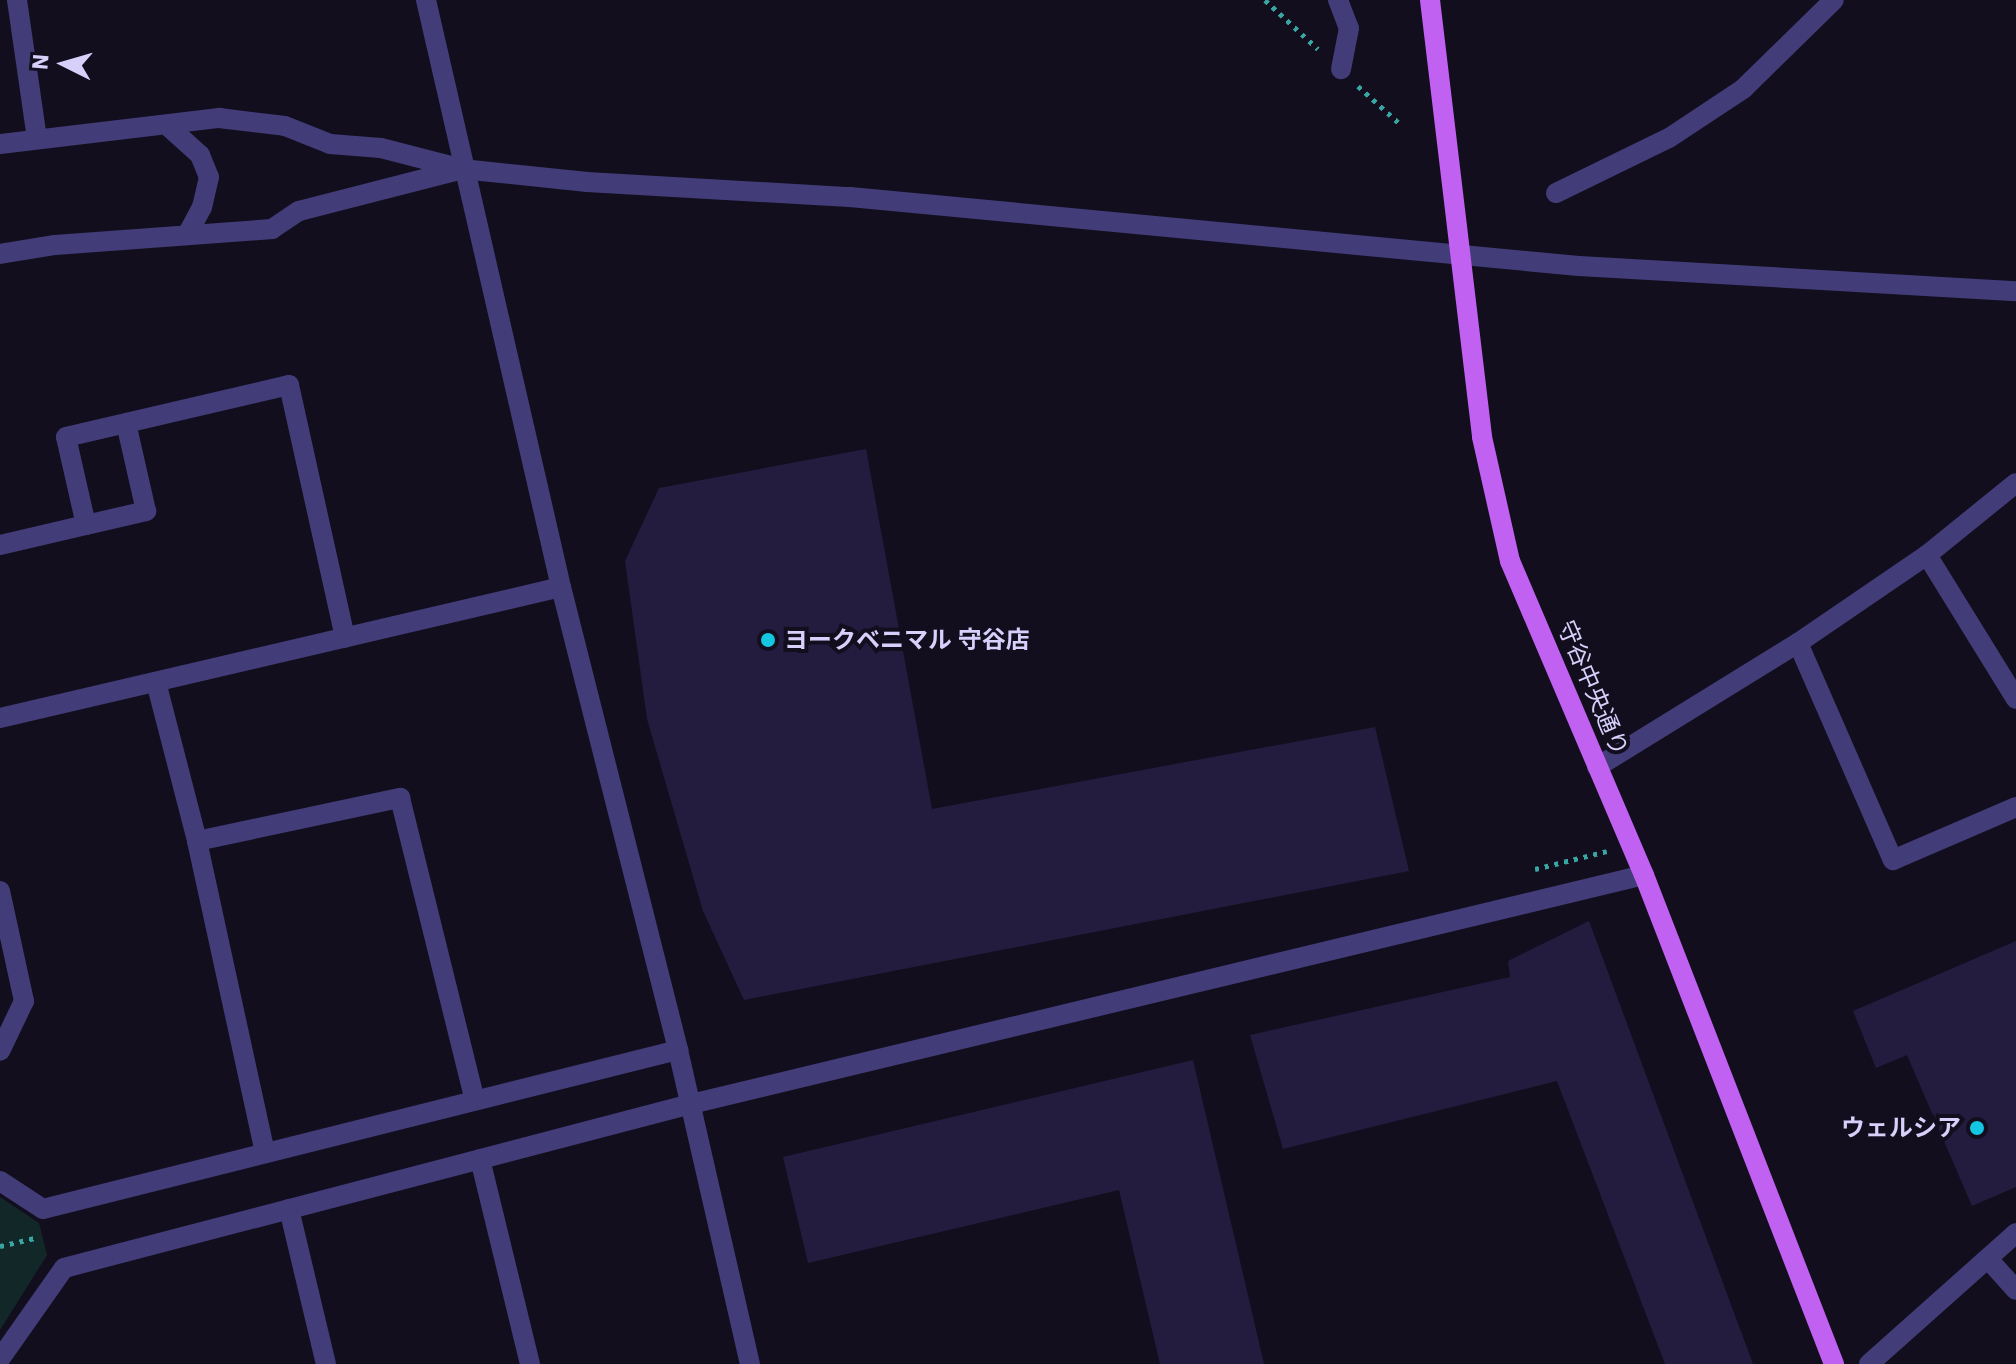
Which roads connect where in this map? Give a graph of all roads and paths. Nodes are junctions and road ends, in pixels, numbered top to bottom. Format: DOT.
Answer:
graph roads {
  1 [pos="17,0"];
  2 [pos="426,0"];
  3 [pos="1338,0"];
  4 [pos="1430,0"];
  5 [pos="1834,0"];
  6 [pos="1341,69"];
  7 [pos="169,127"];
  8 [pos="37,138"];
  9 [pos="0,144"];
  10 [pos="462,169"];
  11 [pos="1556,193"];
  12 [pos="187,235"];
  13 [pos="0,254"];
  14 [pos="1462,256"];
  15 [pos="2016,291"];
  16 [pos="126,423"];
  17 [pos="2016,483"];
  18 [pos="86,525"];
  19 [pos="0,545"];
  20 [pos="1927,555"];
  21 [pos="561,587"];
  22 [pos="345,638"];
  23 [pos="1798,643"];
  24 [pos="156,682"];
  25 [pos="2016,699"];
  26 [pos="0,718"];
  27 [pos="1597,767"];
  28 [pos="2016,807"];
  29 [pos="197,841"];
  30 [pos="1644,875"];
  31 [pos="0,891"];
  32 [pos="678,1050"];
  33 [pos="0,1051"];
  34 [pos="475,1100"];
  35 [pos="691,1104"];
  36 [pos="265,1153"];
  37 [pos="480,1159"];
  38 [pos="0,1181"];
  39 [pos="289,1209"];
  40 [pos="2016,1233"];
  41 [pos="1989,1260"];
  42 [pos="2016,1290"];
  43 [pos="1880,1360"];
  44 [pos="2,1361"];
  45 [pos="326,1364"];
  46 [pos="530,1364"];
  47 [pos="750,1364"];
  48 [pos="1834,1364"];
  1 -- 8 [label="street"];
  2 -- 10 [label="street"];
  3 -- 6 [label="street"];
  4 -- 14 [label="main road, 守谷中央通り"];
  5 -- 11 [label="street"];
  7 -- 8 [label="street"];
  7 -- 10 [label="street"];
  7 -- 12 [label="street"];
  8 -- 9 [label="street"];
  10 -- 12 [label="street"];
  10 -- 14 [label="street"];
  10 -- 21 [label="street"];
  12 -- 13 [label="street"];
  14 -- 15 [label="street"];
  14 -- 27 [label="main road, 守谷中央通り"];
  16 -- 18 [label="street"];
  16 -- 18 [label="street"];
  16 -- 22 [label="street"];
  17 -- 20 [label="street"];
  18 -- 19 [label="street"];
  20 -- 23 [label="street"];
  20 -- 25 [label="street"];
  21 -- 22 [label="street"];
  21 -- 32 [label="street"];
  22 -- 24 [label="street"];
  23 -- 27 [label="street"];
  23 -- 28 [label="street"];
  24 -- 26 [label="street"];
  24 -- 29 [label="street"];
  27 -- 30 [label="main road, 守谷中央通り"];
  29 -- 34 [label="street"];
  29 -- 36 [label="street"];
  30 -- 35 [label="street"];
  30 -- 48 [label="main road, 守谷中央通り"];
  31 -- 33 [label="street"];
  32 -- 34 [label="street"];
  32 -- 35 [label="street"];
  34 -- 36 [label="street"];
  35 -- 37 [label="street"];
  35 -- 47 [label="street"];
  36 -- 38 [label="street"];
  37 -- 39 [label="street"];
  37 -- 46 [label="street"];
  39 -- 44 [label="street"];
  39 -- 45 [label="street"];
  40 -- 41 [label="street"];
  41 -- 42 [label="street"];
  41 -- 43 [label="street"];
}
